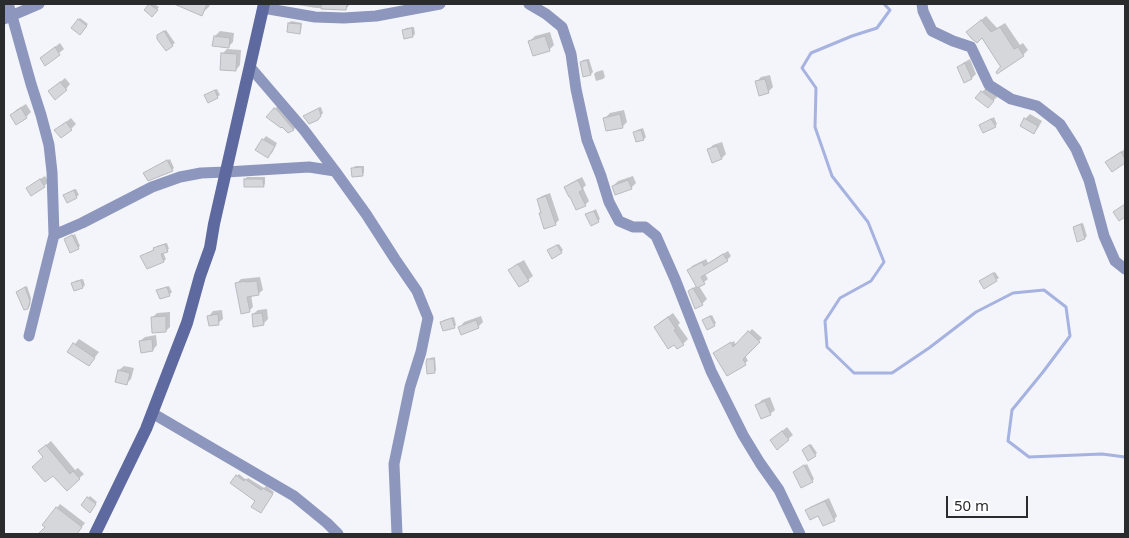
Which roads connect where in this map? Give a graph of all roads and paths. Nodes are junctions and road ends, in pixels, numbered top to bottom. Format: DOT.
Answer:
graph roads {
  1 [pos="8,4"];
  2 [pos="40,4"];
  3 [pos="440,4"];
  4 [pos="528,4"];
  5 [pos="922,4"];
  6 [pos="264,6"];
  7 [pos="8,17"];
  8 [pos="250,67"];
  9 [pos="335,171"];
  10 [pos="226,172"];
  11 [pos="54,235"];
  12 [pos="1125,269"];
  13 [pos="29,336"];
  14 [pos="152,413"];
  15 [pos="95,534"];
  16 [pos="338,534"];
  17 [pos="397,534"];
  18 [pos="800,534"];
  1 -- 7 [label="street"];
  2 -- 7 [label="street"];
  3 -- 6 [label="street"];
  4 -- 18 [label="street"];
  5 -- 12 [label="street"];
  6 -- 8 [label="main road"];
  7 -- 11 [label="street"];
  8 -- 9 [label="street"];
  8 -- 10 [label="main road"];
  9 -- 10 [label="street"];
  9 -- 17 [label="street"];
  10 -- 11 [label="street"];
  10 -- 14 [label="main road"];
  11 -- 13 [label="street"];
  14 -- 15 [label="main road"];
  14 -- 16 [label="street"];
}
